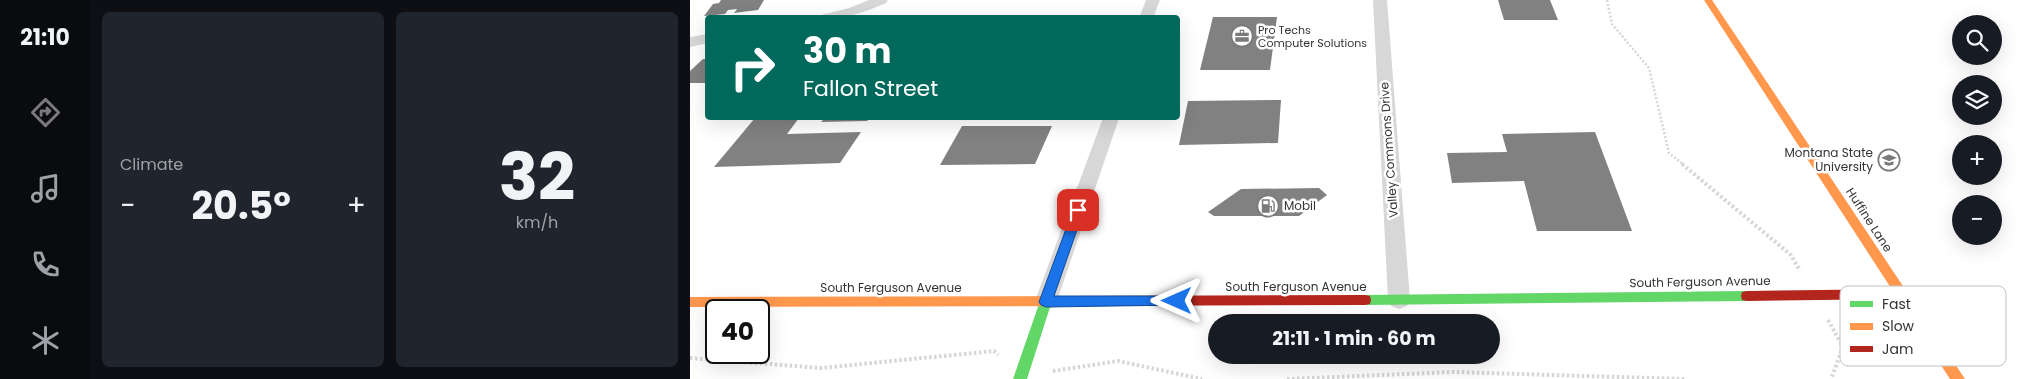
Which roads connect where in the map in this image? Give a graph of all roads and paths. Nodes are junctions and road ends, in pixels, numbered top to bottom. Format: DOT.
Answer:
graph roads {
  1 [pos="881,0"];
  2 [pos="1153,0"];
  3 [pos="1380,0"];
  4 [pos="1607,0"];
  5 [pos="1708,0"];
  6 [pos="838,15"];
  7 [pos="1147,15"];
  8 [pos="705,39"];
  9 [pos="690,42"];
  10 [pos="1110,120"];
  11 [pos="1896,286"];
  12 [pos="1814,294"];
  13 [pos="1840,294"];
  14 [pos="1399,300"];
  15 [pos="690,302"];
  16 [pos="1046,302"];
  17 [pos="1840,342"];
  18 [pos="1840,355"];
  19 [pos="690,358"];
  20 [pos="1949,366"];
  21 [pos="1020,378"];
  22 [pos="1202,379"];
  23 [pos="1288,379"];
  24 [pos="1685,379"];
  25 [pos="1831,379"];
  26 [pos="1958,379"];
  1 -- 6 [label="street"];
  2 -- 7 [label="street"];
  3 -- 14 [label="street, Valley Commons Drive"];
  4 -- 12 [label="path"];
  5 -- 11 [label="main road, Huffine Lane"];
  8 -- 9 [label="street"];
  10 -- 16 [label="street"];
  12 -- 13 [label="main road, South Ferguson Avenue"];
  12 -- 14 [label="main road, South Ferguson Avenue"];
  12 -- 17 [label="path"];
  14 -- 16 [label="main road, South Ferguson Avenue"];
  15 -- 16 [label="main road, South Ferguson Avenue"];
  16 -- 21 [label="main road"];
  18 -- 25 [label="path"];
  19 -- 21 [label="path"];
  20 -- 26 [label="main road, Huffine Lane"];
  21 -- 22 [label="path"];
  23 -- 24 [label="path"];
}
